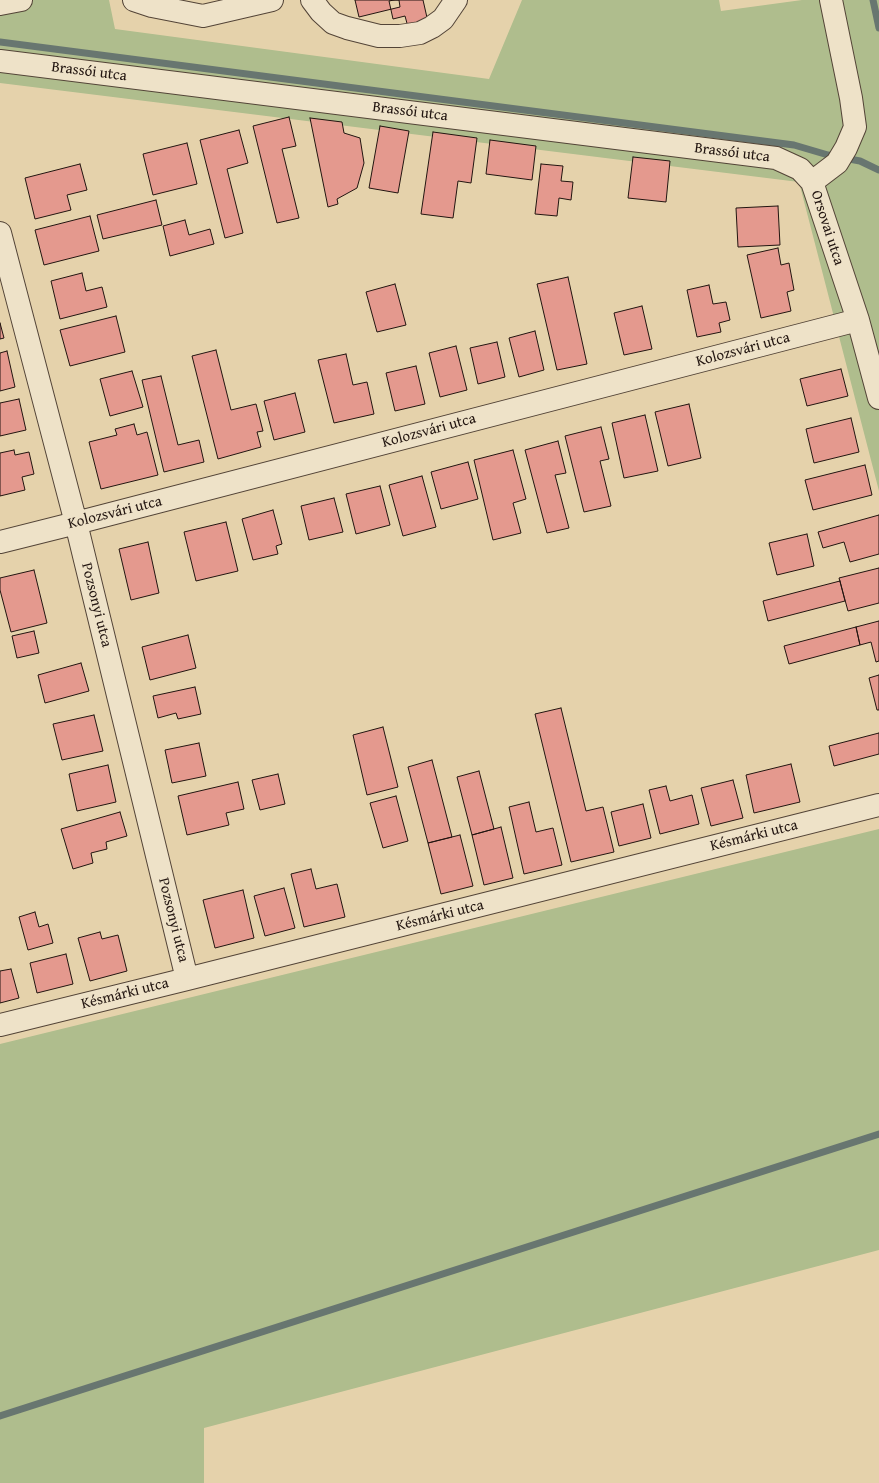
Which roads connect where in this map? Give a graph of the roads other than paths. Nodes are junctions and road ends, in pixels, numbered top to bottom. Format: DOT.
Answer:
graph roads {
  1 [pos="21,0"];
  2 [pos="272,0"];
  3 [pos="312,0"];
  4 [pos="456,0"];
  5 [pos="831,0"];
  6 [pos="146,2"];
  7 [pos="0,4"];
  8 [pos="0,61"];
  9 [pos="812,182"];
  10 [pos="0,233"];
  11 [pos="858,320"];
  12 [pos="879,398"];
  13 [pos="76,523"];
  14 [pos="0,542"];
  15 [pos="879,805"];
  16 [pos="188,979"];
  17 [pos="0,1025"];
  1 -- 7 [label="street"];
  2 -- 6 [label="street"];
  3 -- 4 [label="street"];
  5 -- 9 [label="street, Orsovai utca"];
  8 -- 9 [label="street, Brassói utca"];
  9 -- 11 [label="street, Orsovai utca"];
  10 -- 13 [label="street, Pozsonyi utca"];
  11 -- 12 [label="street, Orsovai utca"];
  11 -- 13 [label="street, Kolozsvári utca"];
  13 -- 14 [label="street, Kolozsvári utca"];
  13 -- 16 [label="street, Pozsonyi utca"];
  15 -- 16 [label="street, Késmárki utca"];
  16 -- 17 [label="street, Késmárki utca"];
}
